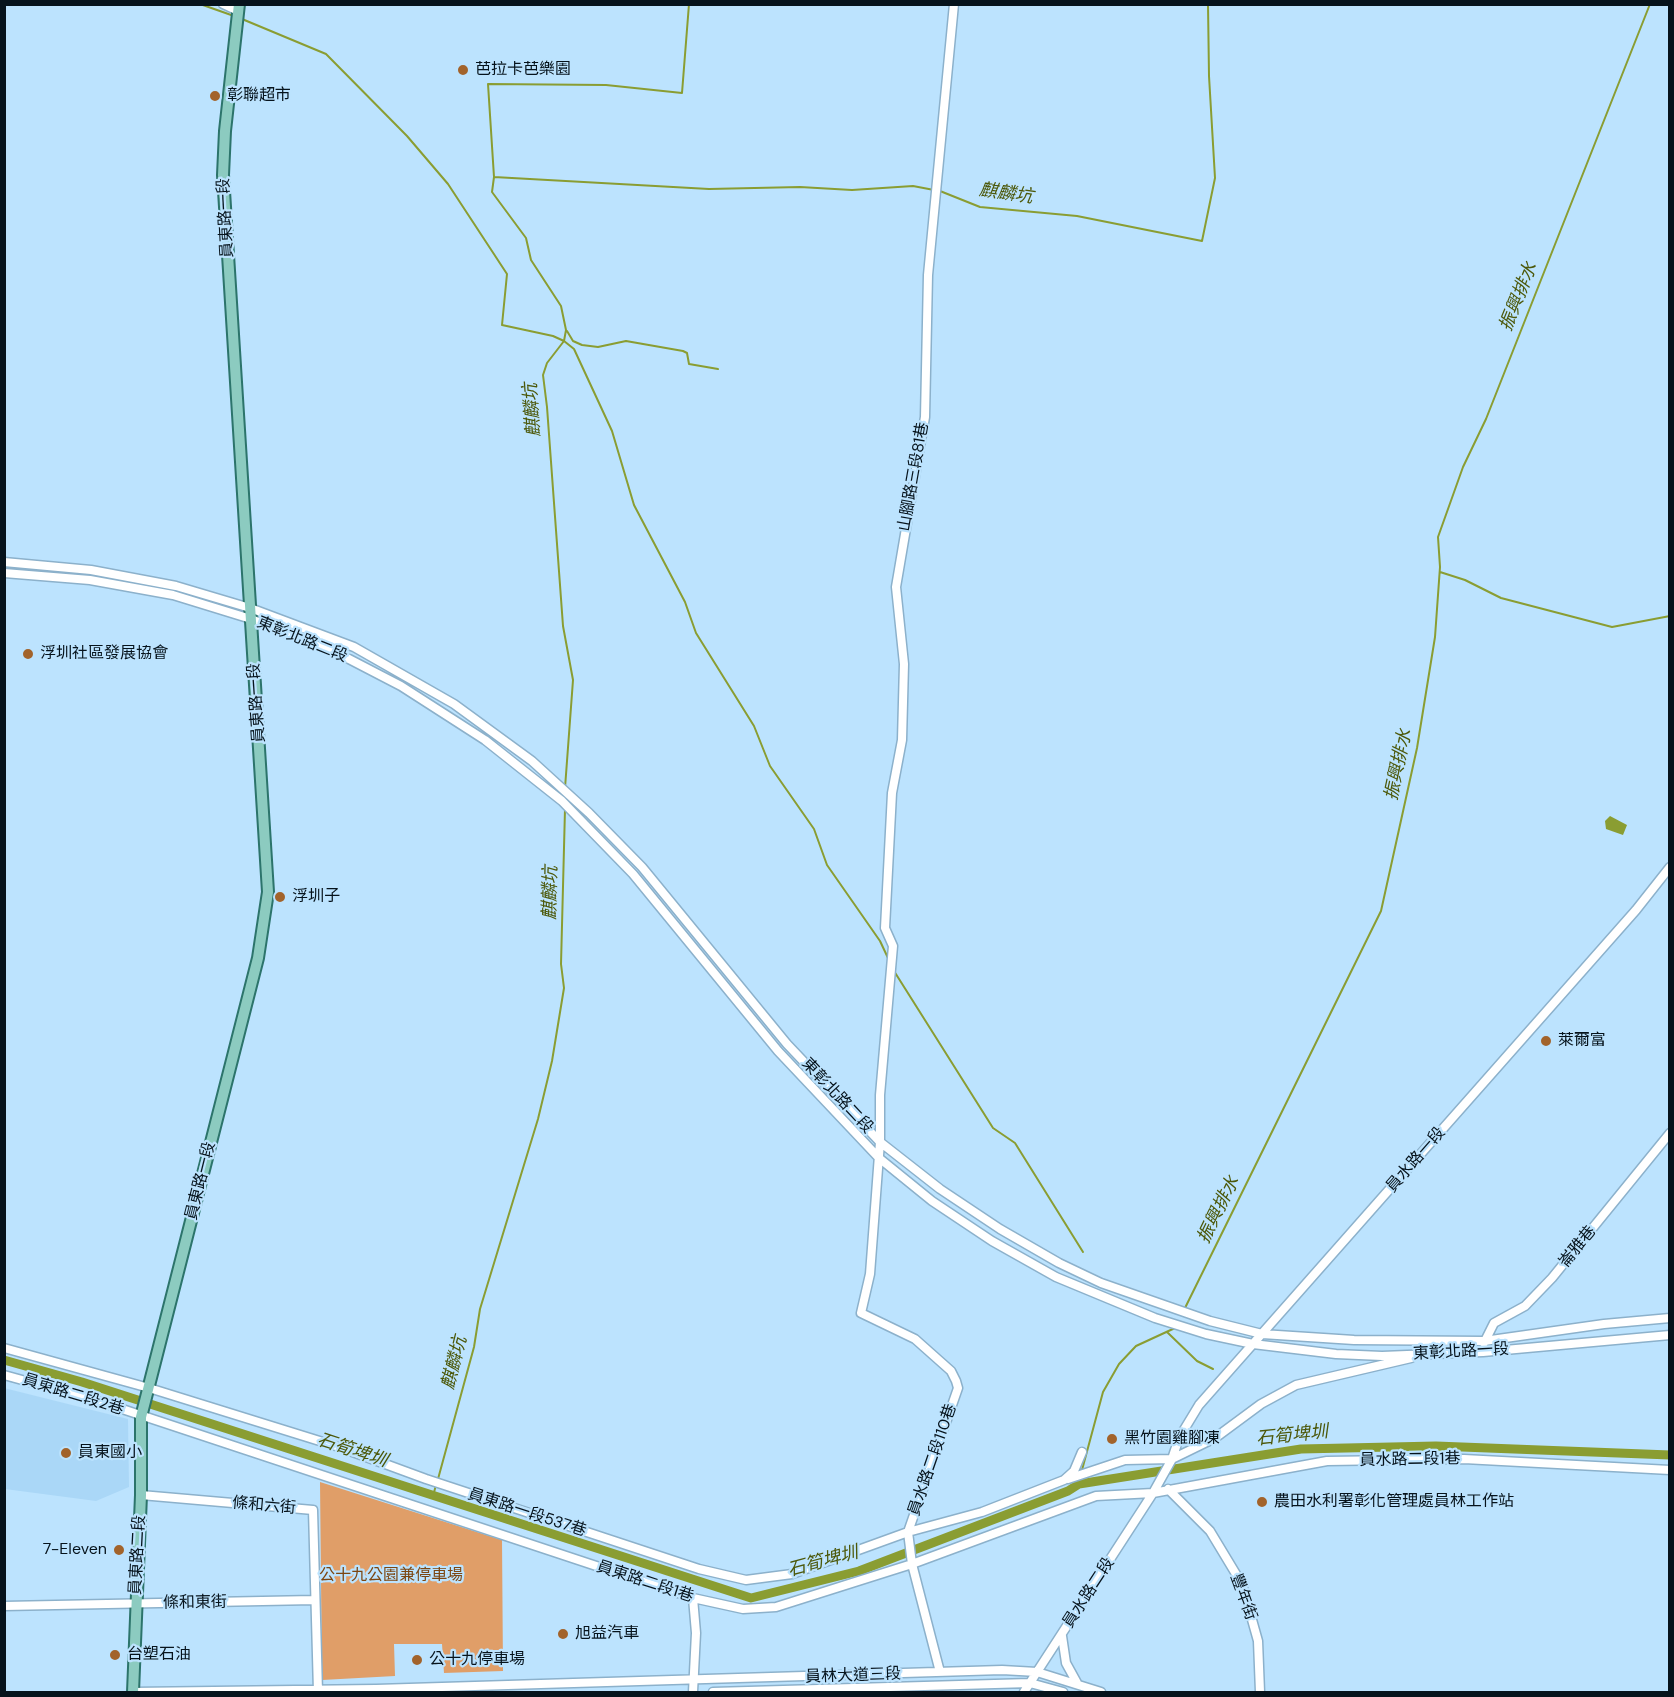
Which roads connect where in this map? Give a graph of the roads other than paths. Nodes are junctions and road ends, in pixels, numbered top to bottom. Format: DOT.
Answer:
graph roads {
  1 [pos="223,4"];
  2 [pos="954,4"];
  3 [pos="239,8"];
  4 [pos="4,562"];
  5 [pos="4,573"];
  6 [pos="250,608"];
  7 [pos="251,620"];
  8 [pos="1670,867"];
  9 [pos="1670,1133"];
  10 [pos="880,1142"];
  11 [pos="879,1158"];
  12 [pos="1670,1318"];
  13 [pos="1262,1334"];
  14 [pos="1670,1335"];
  15 [pos="1484,1341"];
  16 [pos="1253,1344"];
  17 [pos="4,1348"];
  18 [pos="1483,1352"];
  19 [pos="1423,1354"];
  20 [pos="4,1375"];
  21 [pos="149,1388"];
  22 [pos="958,1388"];
  23 [pos="141,1417"];
  24 [pos="1082,1452"];
  25 [pos="1172,1459"];
  26 [pos="1670,1470"];
  27 [pos="1064,1480"];
  28 [pos="1168,1489"];
  29 [pos="1153,1493"];
  30 [pos="141,1496"];
  31 [pos="908,1532"];
  32 [pos="912,1564"];
  33 [pos="693,1598"];
  34 [pos="314,1600"];
  35 [pos="136,1604"];
  36 [pos="4,1606"];
  37 [pos="1062,1636"];
  38 [pos="940,1672"];
  39 [pos="1036,1672"];
  40 [pos="695,1680"];
  41 [pos="1030,1683"];
  42 [pos="1077,1683"];
  43 [pos="987,1688"];
  44 [pos="945,1689"];
  45 [pos="318,1690"];
  46 [pos="132,1692"];
  47 [pos="693,1692"];
  48 [pos="713,1692"];
  49 [pos="1024,1692"];
  50 [pos="1063,1692"];
  51 [pos="1101,1692"];
  52 [pos="1260,1692"];
  1 -- 3 [label="street"];
  2 -- 10 [label="street, 山腳路三段81巷"];
  3 -- 6 [label="main road, 員東路一段"];
  4 -- 6 [label="street, 東彰北路二段"];
  5 -- 7 [label="street, 東彰北路二段"];
  6 -- 7 [label="main road, 員東路一段"];
  6 -- 10 [label="street, 東彰北路二段"];
  7 -- 11 [label="street, 東彰北路二段"];
  7 -- 21 [label="main road, 員東路一段"];
  8 -- 13 [label="street, 員水路一段"];
  9 -- 15 [label="street, 崙雅巷"];
  10 -- 11 [label="street, 山腳路三段81巷"];
  10 -- 13 [label="street, 東彰北路二段"];
  11 -- 16 [label="street, 東彰北路二段"];
  11 -- 22 [label="street, 山腳路三段81巷"];
  12 -- 15 [label="street, 東彰北路一段"];
  13 -- 15 [label="street, 東彰北路一段"];
  13 -- 16 [label="street, 員水路一段"];
  14 -- 18 [label="street, 東彰北路一段"];
  15 -- 18 [label="street"];
  16 -- 19 [label="street, 東彰北路一段"];
  16 -- 25 [label="street, 員水路一段"];
  17 -- 21 [label="street, 員東路一段537巷"];
  18 -- 19 [label="street, 東彰北路一段"];
  19 -- 25 [label="street"];
  20 -- 23 [label="street, 員東路二段2巷"];
  21 -- 23 [label="main road, 員東路一段"];
  21 -- 31 [label="street, 員東路一段537巷"];
  22 -- 31 [label="street, 員水路二段110巷"];
  23 -- 30 [label="main road, 員東路二段"];
  23 -- 33 [label="street, 員東路二段1巷"];
  24 -- 27 [label="street"];
  25 -- 27 [label="street, 員東路一段537巷"];
  25 -- 29 [label="street, 員水路二段"];
  26 -- 28 [label="street, 員水路二段1巷"];
  27 -- 31 [label="street, 員東路一段537巷"];
  28 -- 29 [label="street, 員水路二段1巷"];
  28 -- 52 [label="street, 豐年街"];
  29 -- 32 [label="street, 員東路二段1巷"];
  29 -- 37 [label="street, 員水路二段"];
  30 -- 34 [label="street, 條和六街"];
  30 -- 35 [label="main road, 員東路二段"];
  31 -- 32 [label="street"];
  32 -- 33 [label="street, 員東路二段1巷"];
  32 -- 38 [label="street"];
  33 -- 40 [label="street"];
  34 -- 35 [label="street, 條和東街"];
  34 -- 45 [label="street, 條和六街"];
  35 -- 36 [label="street, 條和東街"];
  35 -- 46 [label="main road, 員東路二段"];
  37 -- 39 [label="street, 員水路二段"];
  37 -- 42 [label="street"];
  38 -- 39 [label="street, 員林大道三段"];
  38 -- 40 [label="street, 員林大道三段"];
  39 -- 41 [label="street, 員水路二段"];
  39 -- 42 [label="street, 員林大道三段"];
  40 -- 45 [label="street, 員林大道三段"];
  40 -- 47 [label="street"];
  41 -- 43 [label="street, 員林大道三段"];
  41 -- 49 [label="street, 員水路二段"];
  41 -- 50 [label="street, 員林大道三段"];
  42 -- 51 [label="street, 員林大道三段"];
  43 -- 44 [label="street, 員林大道三段"];
  44 -- 48 [label="street, 員林大道三段"];
  45 -- 46 [label="street, 員林大道三段"];
}
